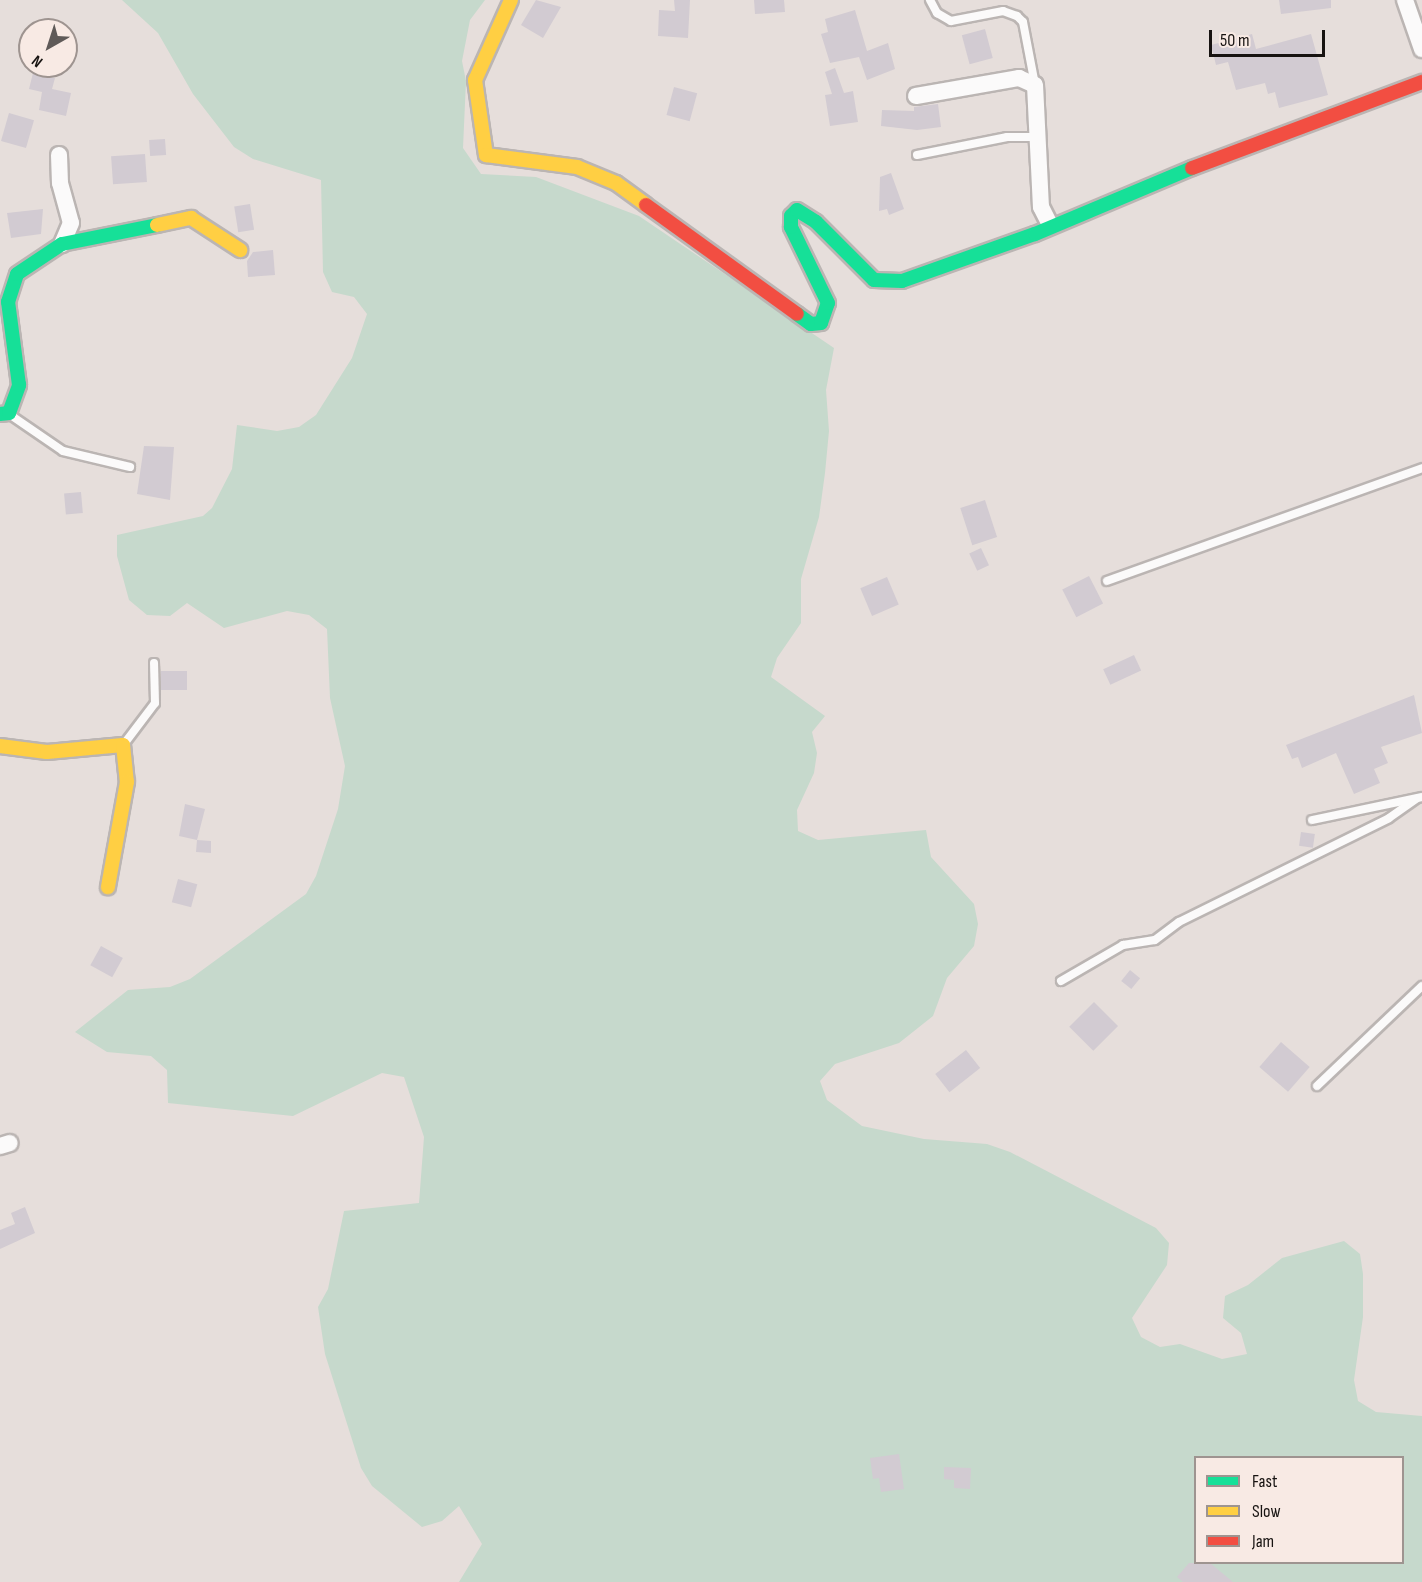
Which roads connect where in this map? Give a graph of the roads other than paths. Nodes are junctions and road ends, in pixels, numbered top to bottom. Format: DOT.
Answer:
graph roads {
  1 [pos="511,0"];
  2 [pos="930,0"];
  3 [pos="1405,0"];
  4 [pos="1422,49"];
  5 [pos="1422,82"];
  6 [pos="1035,85"];
  7 [pos="916,96"];
  8 [pos="1038,137"];
  9 [pos="59,154"];
  10 [pos="917,155"];
  11 [pos="1050,225"];
  12 [pos="62,244"];
  13 [pos="240,250"];
  14 [pos="4,414"];
  15 [pos="130,467"];
  16 [pos="1422,468"];
  17 [pos="1107,581"];
  18 [pos="154,663"];
  19 [pos="123,745"];
  20 [pos="0,746"];
  21 [pos="1419,798"];
  22 [pos="1312,820"];
  23 [pos="108,887"];
  24 [pos="1061,981"];
  25 [pos="1422,986"];
  26 [pos="1317,1086"];
  1 -- 11 [label="street"];
  2 -- 6 [label="lane"];
  3 -- 4 [label="street"];
  5 -- 11 [label="street"];
  6 -- 7 [label="street"];
  6 -- 8 [label="street"];
  8 -- 10 [label="lane"];
  8 -- 11 [label="street"];
  9 -- 12 [label="street"];
  12 -- 13 [label="street"];
  12 -- 14 [label="street"];
  14 -- 15 [label="lane"];
  16 -- 17 [label="lane"];
  18 -- 19 [label="lane"];
  19 -- 20 [label="street"];
  19 -- 23 [label="street"];
  21 -- 22 [label="lane"];
  21 -- 24 [label="lane"];
  25 -- 26 [label="lane"];
}
